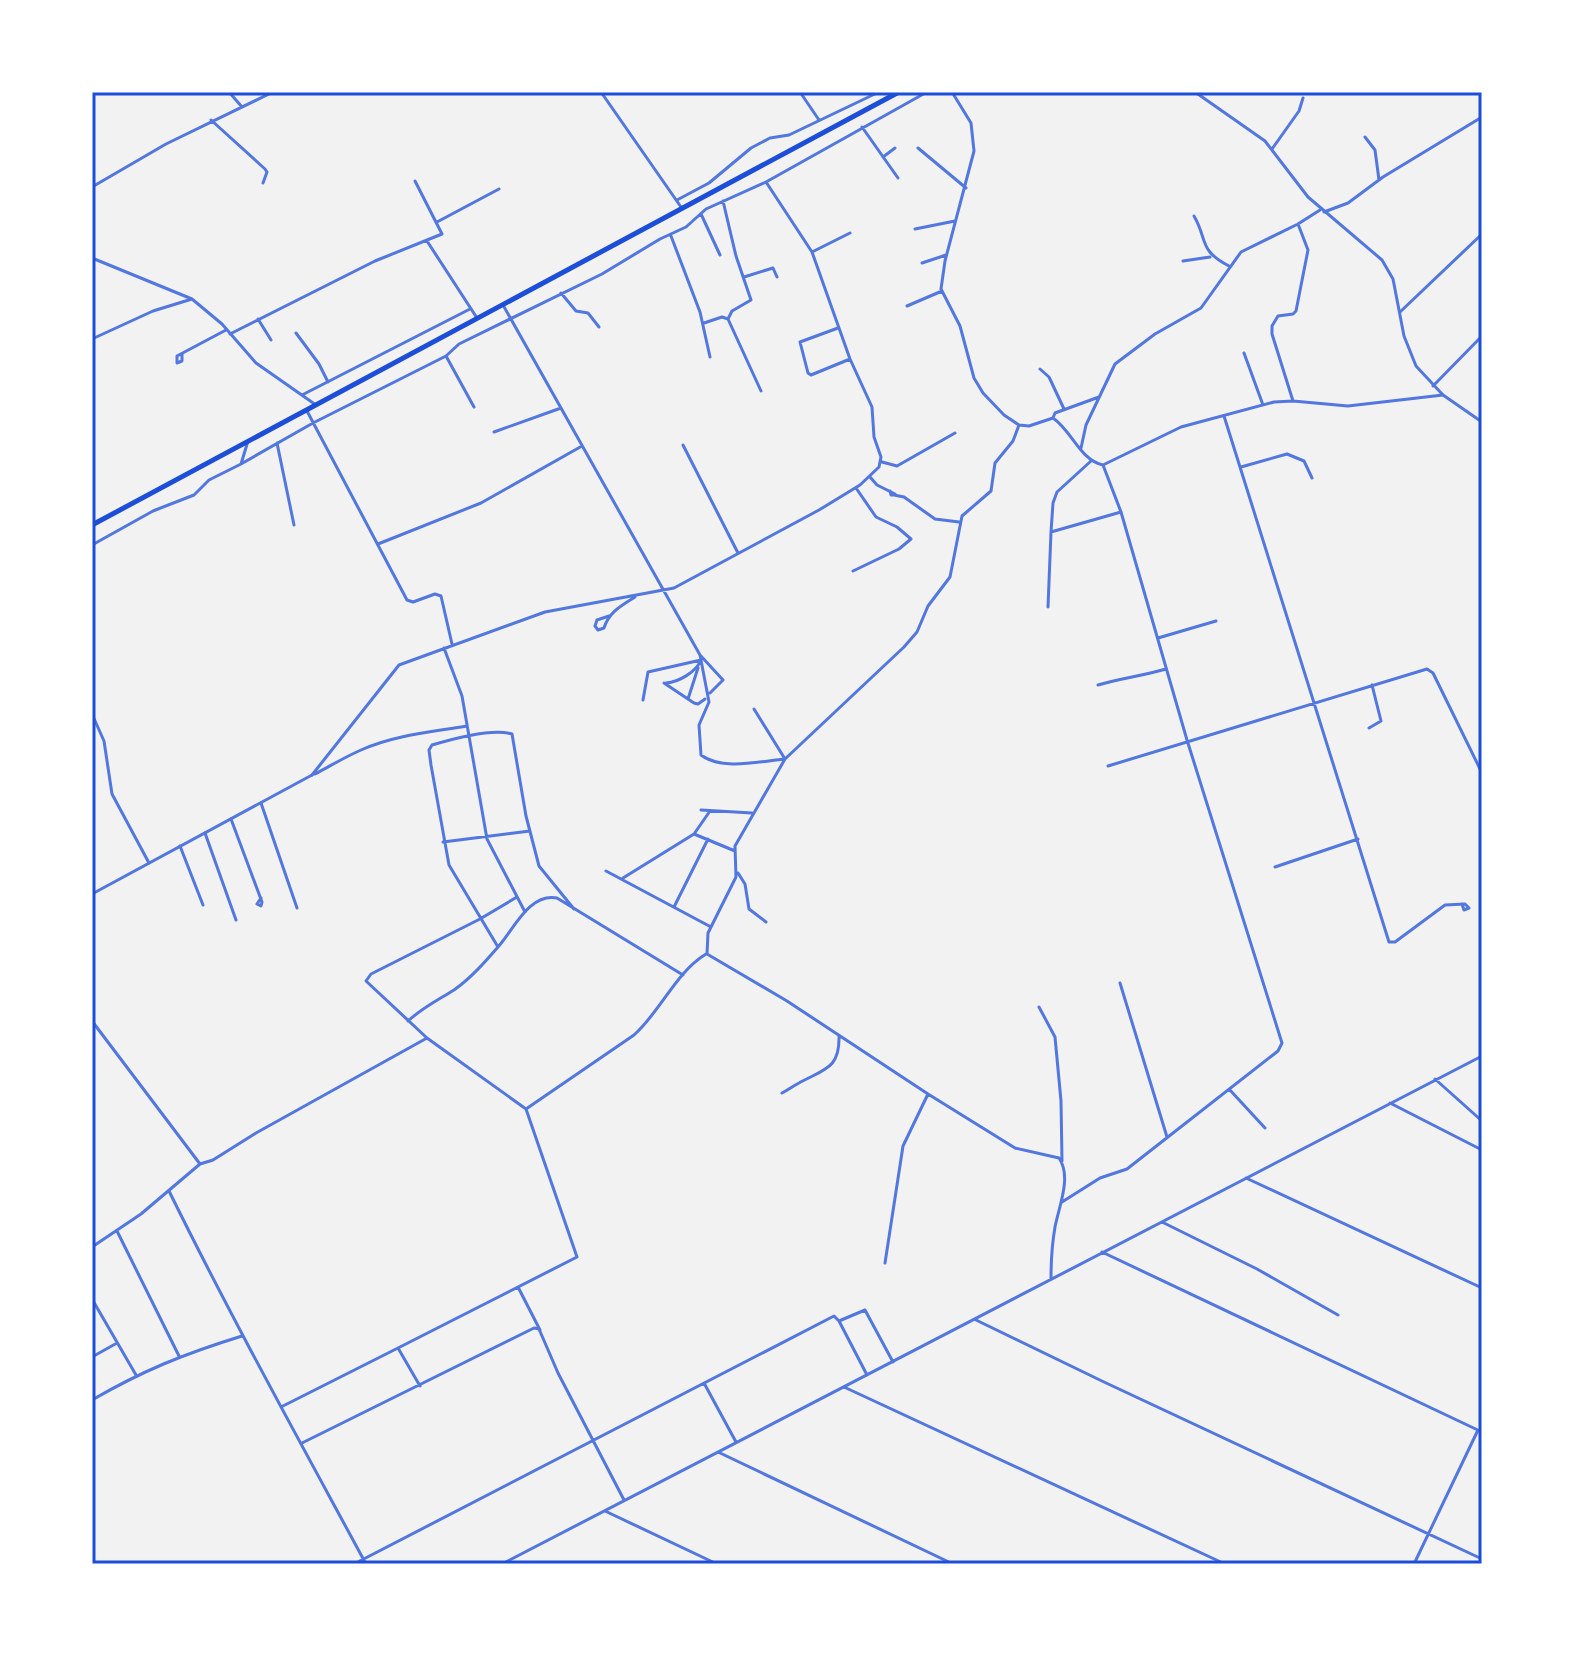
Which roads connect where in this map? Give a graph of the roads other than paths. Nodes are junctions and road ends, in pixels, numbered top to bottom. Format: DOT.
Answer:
graph roads {
  1 [pos="229,92"];
  2 [pos="273,92"];
  3 [pos="601,92"];
  4 [pos="800,92"];
  5 [pos="879,92"];
  6 [pos="899,92"];
  7 [pos="927,92"];
  8 [pos="952,92"];
  9 [pos="1195,92"];
  10 [pos="1206,92"];
  11 [pos="1202,97"];
  12 [pos="1303,98"];
  13 [pos="242,107"];
  14 [pos="1482,117"];
  15 [pos="211,120"];
  16 [pos="819,120"];
  17 [pos="862,127"];
  18 [pos="1365,137"];
  19 [pos="895,148"];
  20 [pos="918,148"];
  21 [pos="1272,149"];
  22 [pos="883,157"];
  23 [pos="898,178"];
  24 [pos="1379,180"];
  25 [pos="415,181"];
  26 [pos="766,182"];
  27 [pos="263,183"];
  28 [pos="92,187"];
  29 [pos="966,188"];
  30 [pos="499,189"];
  31 [pos="677,200"];
  32 [pos="723,201"];
  33 [pos="682,208"];
  34 [pos="1322,211"];
  35 [pos="701,214"];
  36 [pos="1194,216"];
  37 [pos="956,221"];
  38 [pos="437,222"];
  39 [pos="1298,224"];
  40 [pos="915,229"];
  41 [pos="850,233"];
  42 [pos="1482,234"];
  43 [pos="670,235"];
  44 [pos="427,241"];
  45 [pos="812,252"];
  46 [pos="720,255"];
  47 [pos="946,255"];
  48 [pos="1212,257"];
  49 [pos="92,258"];
  50 [pos="1183,261"];
  51 [pos="922,263"];
  52 [pos="1229,266"];
  53 [pos="744,277"];
  54 [pos="777,277"];
  55 [pos="942,291"];
  56 [pos="561,293"];
  57 [pos="192,299"];
  58 [pos="503,305"];
  59 [pos="907,306"];
  60 [pos="470,309"];
  61 [pos="1400,312"];
  62 [pos="510,318"];
  63 [pos="258,319"];
  64 [pos="478,319"];
  65 [pos="728,319"];
  66 [pos="703,323"];
  67 [pos="599,327"];
  68 [pos="838,328"];
  69 [pos="228,332"];
  70 [pos="296,333"];
  71 [pos="1482,336"];
  72 [pos="92,339"];
  73 [pos="271,340"];
  74 [pos="1244,353"];
  75 [pos="182,354"];
  76 [pos="446,356"];
  77 [pos="710,357"];
  78 [pos="850,359"];
  79 [pos="1040,369"];
  80 [pos="328,382"];
  81 [pos="1433,386"];
  82 [pos="761,391"];
  83 [pos="302,395"];
  84 [pos="1443,395"];
  85 [pos="1099,397"];
  86 [pos="1293,401"];
  87 [pos="316,405"];
  88 [pos="1263,405"];
  89 [pos="474,407"];
  90 [pos="561,408"];
  91 [pos="1064,409"];
  92 [pos="306,410"];
  93 [pos="1224,416"];
  94 [pos="1053,418"];
  95 [pos="1482,422"];
  96 [pos="313,423"];
  97 [pos="1019,425"];
  98 [pos="494,432"];
  99 [pos="955,433"];
  100 [pos="248,441"];
  101 [pos="277,443"];
  102 [pos="683,445"];
  103 [pos="582,446"];
  104 [pos="1081,448"];
  105 [pos="1091,461"];
  106 [pos="882,462"];
  107 [pos="241,464"];
  108 [pos="1103,465"];
  109 [pos="1241,467"];
  110 [pos="870,477"];
  111 [pos="1312,478"];
  112 [pos="856,488"];
  113 [pos="1121,512"];
  114 [pos="959,522"];
  115 [pos="92,525"];
  116 [pos="294,525"];
  117 [pos="1051,532"];
  118 [pos="378,544"];
  119 [pos="92,545"];
  120 [pos="738,553"];
  121 [pos="853,571"];
  122 [pos="662,591"];
  123 [pos="638,595"];
  124 [pos="1048,607"];
  125 [pos="609,616"];
  126 [pos="1216,621"];
  127 [pos="1157,638"];
  128 [pos="452,644"];
  129 [pos="444,648"];
  130 [pos="701,658"];
  131 [pos="698,668"];
  132 [pos="1166,669"];
  133 [pos="1098,685"];
  134 [pos="1372,685"];
  135 [pos="709,693"];
  136 [pos="688,699"];
  137 [pos="705,699"];
  138 [pos="643,700"];
  139 [pos="1312,704"];
  140 [pos="754,709"];
  141 [pos="92,714"];
  142 [pos="468,726"];
  143 [pos="1369,728"];
  144 [pos="470,737"];
  145 [pos="1187,740"];
  146 [pos="785,759"];
  147 [pos="1108,766"];
  148 [pos="1482,773"];
  149 [pos="312,775"];
  150 [pos="261,803"];
  151 [pos="701,810"];
  152 [pos="710,811"];
  153 [pos="752,813"];
  154 [pos="231,819"];
  155 [pos="530,831"];
  156 [pos="205,833"];
  157 [pos="694,834"];
  158 [pos="486,836"];
  159 [pos="708,839"];
  160 [pos="1358,839"];
  161 [pos="443,842"];
  162 [pos="180,846"];
  163 [pos="735,851"];
  164 [pos="149,863"];
  165 [pos="1275,867"];
  166 [pos="606,871"];
  167 [pos="737,871"];
  168 [pos="621,879"];
  169 [pos="92,894"];
  170 [pos="517,897"];
  171 [pos="261,898"];
  172 [pos="1462,904"];
  173 [pos="203,905"];
  174 [pos="674,907"];
  175 [pos="297,908"];
  176 [pos="574,909"];
  177 [pos="525,912"];
  178 [pos="480,919"];
  179 [pos="236,920"];
  180 [pos="766,922"];
  181 [pos="711,927"];
  182 [pos="498,947"];
  183 [pos="707,954"];
  184 [pos="683,975"];
  185 [pos="1120,983"];
  186 [pos="1039,1007"];
  187 [pos="92,1021"];
  188 [pos="408,1021"];
  189 [pos="839,1036"];
  190 [pos="427,1038"];
  191 [pos="1482,1056"];
  192 [pos="1435,1079"];
  193 [pos="1229,1089"];
  194 [pos="782,1093"];
  195 [pos="928,1094"];
  196 [pos="1390,1103"];
  197 [pos="526,1109"];
  198 [pos="1482,1121"];
  199 [pos="1265,1128"];
  200 [pos="1167,1137"];
  201 [pos="1482,1150"];
  202 [pos="1062,1161"];
  203 [pos="200,1164"];
  204 [pos="1246,1178"];
  205 [pos="169,1191"];
  206 [pos="1062,1202"];
  207 [pos="1162,1222"];
  208 [pos="117,1231"];
  209 [pos="92,1247"];
  210 [pos="1102,1252"];
  211 [pos="885,1263"];
  212 [pos="1051,1279"];
  213 [pos="518,1287"];
  214 [pos="1482,1288"];
  215 [pos="92,1299"];
  216 [pos="100,1311"];
  217 [pos="92,1315"];
  218 [pos="1338,1315"];
  219 [pos="976,1320"];
  220 [pos="839,1321"];
  221 [pos="541,1330"];
  222 [pos="242,1336"];
  223 [pos="117,1343"];
  224 [pos="398,1348"];
  225 [pos="179,1356"];
  226 [pos="92,1357"];
  227 [pos="893,1362"];
  228 [pos="136,1375"];
  229 [pos="867,1375"];
  230 [pos="704,1383"];
  231 [pos="420,1386"];
  232 [pos="844,1387"];
  233 [pos="92,1400"];
  234 [pos="281,1407"];
  235 [pos="1481,1431"];
  236 [pos="592,1442"];
  237 [pos="736,1442"];
  238 [pos="302,1443"];
  239 [pos="718,1452"];
  240 [pos="624,1500"];
  241 [pos="605,1511"];
  242 [pos="1428,1533"];
  243 [pos="1482,1559"];
  244 [pos="364,1562"];
  245 [pos="354,1564"];
  246 [pos="502,1564"];
  247 [pos="717,1564"];
  248 [pos="953,1564"];
  249 [pos="1225,1564"];
  250 [pos="1414,1564"];
  1 -- 13 [label="street"];
  2 -- 13 [label="street"];
  3 -- 31 [label="street"];
  4 -- 16 [label="street"];
  5 -- 16 [label="street"];
  6 -- 33 [label="highway"];
  7 -- 17 [label="street"];
  8 -- 29 [label="street"];
  9 -- 11 [label="street"];
  10 -- 11 [label="street"];
  11 -- 21 [label="street"];
  12 -- 21 [label="street"];
  13 -- 15 [label="street"];
  14 -- 24 [label="street"];
  15 -- 27 [label="street"];
  15 -- 28 [label="street"];
  16 -- 31 [label="street"];
  17 -- 22 [label="street"];
  17 -- 26 [label="street"];
  18 -- 24 [label="street"];
  19 -- 22 [label="street"];
  20 -- 29 [label="street"];
  21 -- 34 [label="street"];
  22 -- 23 [label="street"];
  24 -- 34 [label="street"];
  25 -- 38 [label="street"];
  26 -- 32 [label="street"];
  26 -- 45 [label="street"];
  29 -- 37 [label="street"];
  30 -- 38 [label="street"];
  31 -- 33 [label="street"];
  32 -- 35 [label="street"];
  32 -- 53 [label="street"];
  33 -- 58 [label="highway"];
  34 -- 39 [label="street"];
  34 -- 61 [label="street"];
  35 -- 43 [label="street"];
  35 -- 46 [label="street"];
  36 -- 48 [label="street"];
  37 -- 40 [label="street"];
  37 -- 47 [label="street"];
  38 -- 44 [label="street"];
  39 -- 52 [label="street"];
  39 -- 86 [label="street"];
  41 -- 45 [label="street"];
  42 -- 61 [label="street"];
  43 -- 56 [label="street"];
  43 -- 66 [label="street"];
  44 -- 60 [label="street"];
  44 -- 63 [label="street"];
  45 -- 68 [label="street"];
  47 -- 51 [label="street"];
  47 -- 55 [label="street"];
  48 -- 50 [label="street"];
  48 -- 52 [label="street"];
  49 -- 57 [label="street"];
  52 -- 85 [label="street"];
  53 -- 54 [label="street"];
  53 -- 65 [label="street"];
  55 -- 59 [label="street"];
  55 -- 97 [label="street"];
  56 -- 62 [label="street"];
  56 -- 67 [label="street"];
  57 -- 69 [label="street"];
  57 -- 72 [label="street"];
  58 -- 62 [label="street"];
  58 -- 64 [label="highway"];
  60 -- 64 [label="street"];
  60 -- 80 [label="street"];
  61 -- 81 [label="street"];
  62 -- 76 [label="street"];
  62 -- 90 [label="street"];
  63 -- 69 [label="street"];
  63 -- 73 [label="street"];
  64 -- 87 [label="highway"];
  65 -- 66 [label="street"];
  65 -- 82 [label="street"];
  66 -- 77 [label="street"];
  68 -- 78 [label="street"];
  68 -- 78 [label="street"];
  69 -- 75 [label="street"];
  69 -- 83 [label="street"];
  70 -- 80 [label="street"];
  71 -- 81 [label="street"];
  74 -- 88 [label="street"];
  76 -- 89 [label="street"];
  76 -- 96 [label="street"];
  78 -- 106 [label="street"];
  79 -- 91 [label="street"];
  80 -- 83 [label="street"];
  81 -- 84 [label="street"];
  83 -- 87 [label="street"];
  84 -- 86 [label="street"];
  84 -- 95 [label="street"];
  85 -- 91 [label="street"];
  85 -- 104 [label="street"];
  86 -- 88 [label="street"];
  87 -- 92 [label="highway"];
  88 -- 93 [label="street"];
  90 -- 98 [label="street"];
  90 -- 103 [label="street"];
  91 -- 94 [label="street"];
  92 -- 96 [label="street"];
  92 -- 100 [label="highway"];
  93 -- 108 [label="street"];
  93 -- 109 [label="street"];
  94 -- 97 [label="street"];
  94 -- 104 [label="street"];
  96 -- 101 [label="street"];
  96 -- 118 [label="street"];
  97 -- 114 [label="street"];
  99 -- 106 [label="street"];
  100 -- 107 [label="street"];
  100 -- 115 [label="highway"];
  101 -- 107 [label="street"];
  101 -- 116 [label="street"];
  102 -- 120 [label="street"];
  103 -- 118 [label="street"];
  103 -- 122 [label="street"];
  104 -- 105 [label="street"];
  105 -- 108 [label="street"];
  105 -- 117 [label="street"];
  106 -- 110 [label="street"];
  107 -- 119 [label="street"];
  108 -- 113 [label="street"];
  109 -- 111 [label="street"];
  109 -- 139 [label="street"];
  110 -- 112 [label="street"];
  110 -- 114 [label="street"];
  112 -- 120 [label="street"];
  112 -- 121 [label="street"];
  113 -- 117 [label="street"];
  113 -- 127 [label="street"];
  114 -- 146 [label="street"];
  117 -- 124 [label="street"];
  118 -- 128 [label="street"];
  120 -- 122 [label="street"];
  122 -- 123 [label="street"];
  122 -- 130 [label="street"];
  123 -- 125 [label="street"];
  123 -- 128 [label="street"];
  126 -- 127 [label="street"];
  127 -- 132 [label="street"];
  128 -- 129 [label="street"];
  129 -- 142 [label="street"];
  129 -- 149 [label="street"];
  130 -- 131 [label="street"];
  130 -- 135 [label="street"];
  130 -- 135 [label="street"];
  130 -- 138 [label="street"];
  131 -- 136 [label="street"];
  131 -- 136 [label="street"];
  132 -- 133 [label="street"];
  132 -- 145 [label="street"];
  134 -- 139 [label="street"];
  134 -- 143 [label="street"];
  134 -- 148 [label="street"];
  135 -- 146 [label="street"];
  136 -- 137 [label="street"];
  139 -- 145 [label="street"];
  139 -- 160 [label="street"];
  140 -- 146 [label="street"];
  141 -- 164 [label="street"];
  142 -- 144 [label="street"];
  142 -- 149 [label="street"];
  144 -- 155 [label="street"];
  144 -- 158 [label="street"];
  144 -- 161 [label="street"];
  145 -- 147 [label="street"];
  145 -- 193 [label="street"];
  146 -- 153 [label="street"];
  149 -- 150 [label="street"];
  150 -- 154 [label="street"];
  150 -- 175 [label="street"];
  151 -- 152 [label="street"];
  152 -- 153 [label="street"];
  152 -- 157 [label="street"];
  153 -- 163 [label="street"];
  154 -- 156 [label="street"];
  154 -- 171 [label="street"];
  155 -- 158 [label="street"];
  155 -- 176 [label="street"];
  156 -- 162 [label="street"];
  156 -- 179 [label="street"];
  157 -- 159 [label="street"];
  157 -- 168 [label="street"];
  158 -- 161 [label="street"];
  158 -- 170 [label="street"];
  159 -- 163 [label="street"];
  159 -- 174 [label="street"];
  160 -- 165 [label="street"];
  160 -- 172 [label="street"];
  161 -- 178 [label="street"];
  162 -- 164 [label="street"];
  162 -- 173 [label="street"];
  163 -- 167 [label="street"];
  164 -- 169 [label="street"];
  166 -- 168 [label="street"];
  167 -- 180 [label="street"];
  167 -- 181 [label="street"];
  168 -- 174 [label="street"];
  170 -- 177 [label="street"];
  170 -- 178 [label="street"];
  174 -- 181 [label="street"];
  176 -- 177 [label="street"];
  176 -- 184 [label="street"];
  177 -- 182 [label="street"];
  178 -- 182 [label="street"];
  178 -- 188 [label="street"];
  181 -- 183 [label="street"];
  182 -- 188 [label="street"];
  183 -- 184 [label="street"];
  183 -- 189 [label="street"];
  184 -- 197 [label="street"];
  185 -- 200 [label="street"];
  186 -- 202 [label="street"];
  187 -- 203 [label="street"];
  188 -- 190 [label="street"];
  189 -- 194 [label="street"];
  189 -- 195 [label="street"];
  190 -- 197 [label="street"];
  190 -- 203 [label="street"];
  191 -- 192 [label="street"];
  192 -- 196 [label="street"];
  192 -- 198 [label="street"];
  193 -- 199 [label="street"];
  193 -- 200 [label="street"];
  195 -- 202 [label="street"];
  195 -- 211 [label="street"];
  196 -- 201 [label="street"];
  196 -- 204 [label="street"];
  197 -- 213 [label="street"];
  200 -- 206 [label="street"];
  202 -- 206 [label="street"];
  203 -- 205 [label="street"];
  204 -- 207 [label="street"];
  204 -- 214 [label="street"];
  205 -- 208 [label="street"];
  205 -- 222 [label="street"];
  206 -- 212 [label="street"];
  207 -- 210 [label="street"];
  207 -- 218 [label="street"];
  208 -- 209 [label="street"];
  208 -- 225 [label="street"];
  210 -- 212 [label="street"];
  210 -- 235 [label="street"];
  212 -- 219 [label="street"];
  213 -- 221 [label="street"];
  213 -- 224 [label="street"];
  215 -- 216 [label="street"];
  216 -- 217 [label="street"];
  216 -- 223 [label="street"];
  219 -- 227 [label="street"];
  219 -- 242 [label="street"];
  220 -- 227 [label="street"];
  220 -- 229 [label="street"];
  220 -- 230 [label="street"];
  221 -- 231 [label="street"];
  221 -- 236 [label="street"];
  222 -- 225 [label="street"];
  222 -- 234 [label="street"];
  223 -- 226 [label="street"];
  223 -- 228 [label="street"];
  224 -- 231 [label="street"];
  224 -- 234 [label="street"];
  225 -- 228 [label="street"];
  227 -- 229 [label="street"];
  228 -- 233 [label="street"];
  229 -- 232 [label="street"];
  230 -- 236 [label="street"];
  230 -- 237 [label="street"];
  231 -- 238 [label="street"];
  232 -- 237 [label="street"];
  232 -- 249 [label="street"];
  234 -- 238 [label="street"];
  235 -- 242 [label="street"];
  236 -- 240 [label="street"];
  236 -- 244 [label="street"];
  237 -- 239 [label="street"];
  238 -- 244 [label="street"];
  239 -- 240 [label="street"];
  239 -- 248 [label="street"];
  240 -- 241 [label="street"];
  241 -- 246 [label="street"];
  241 -- 247 [label="street"];
  242 -- 243 [label="street"];
  242 -- 250 [label="street"];
  244 -- 245 [label="street"];
}
